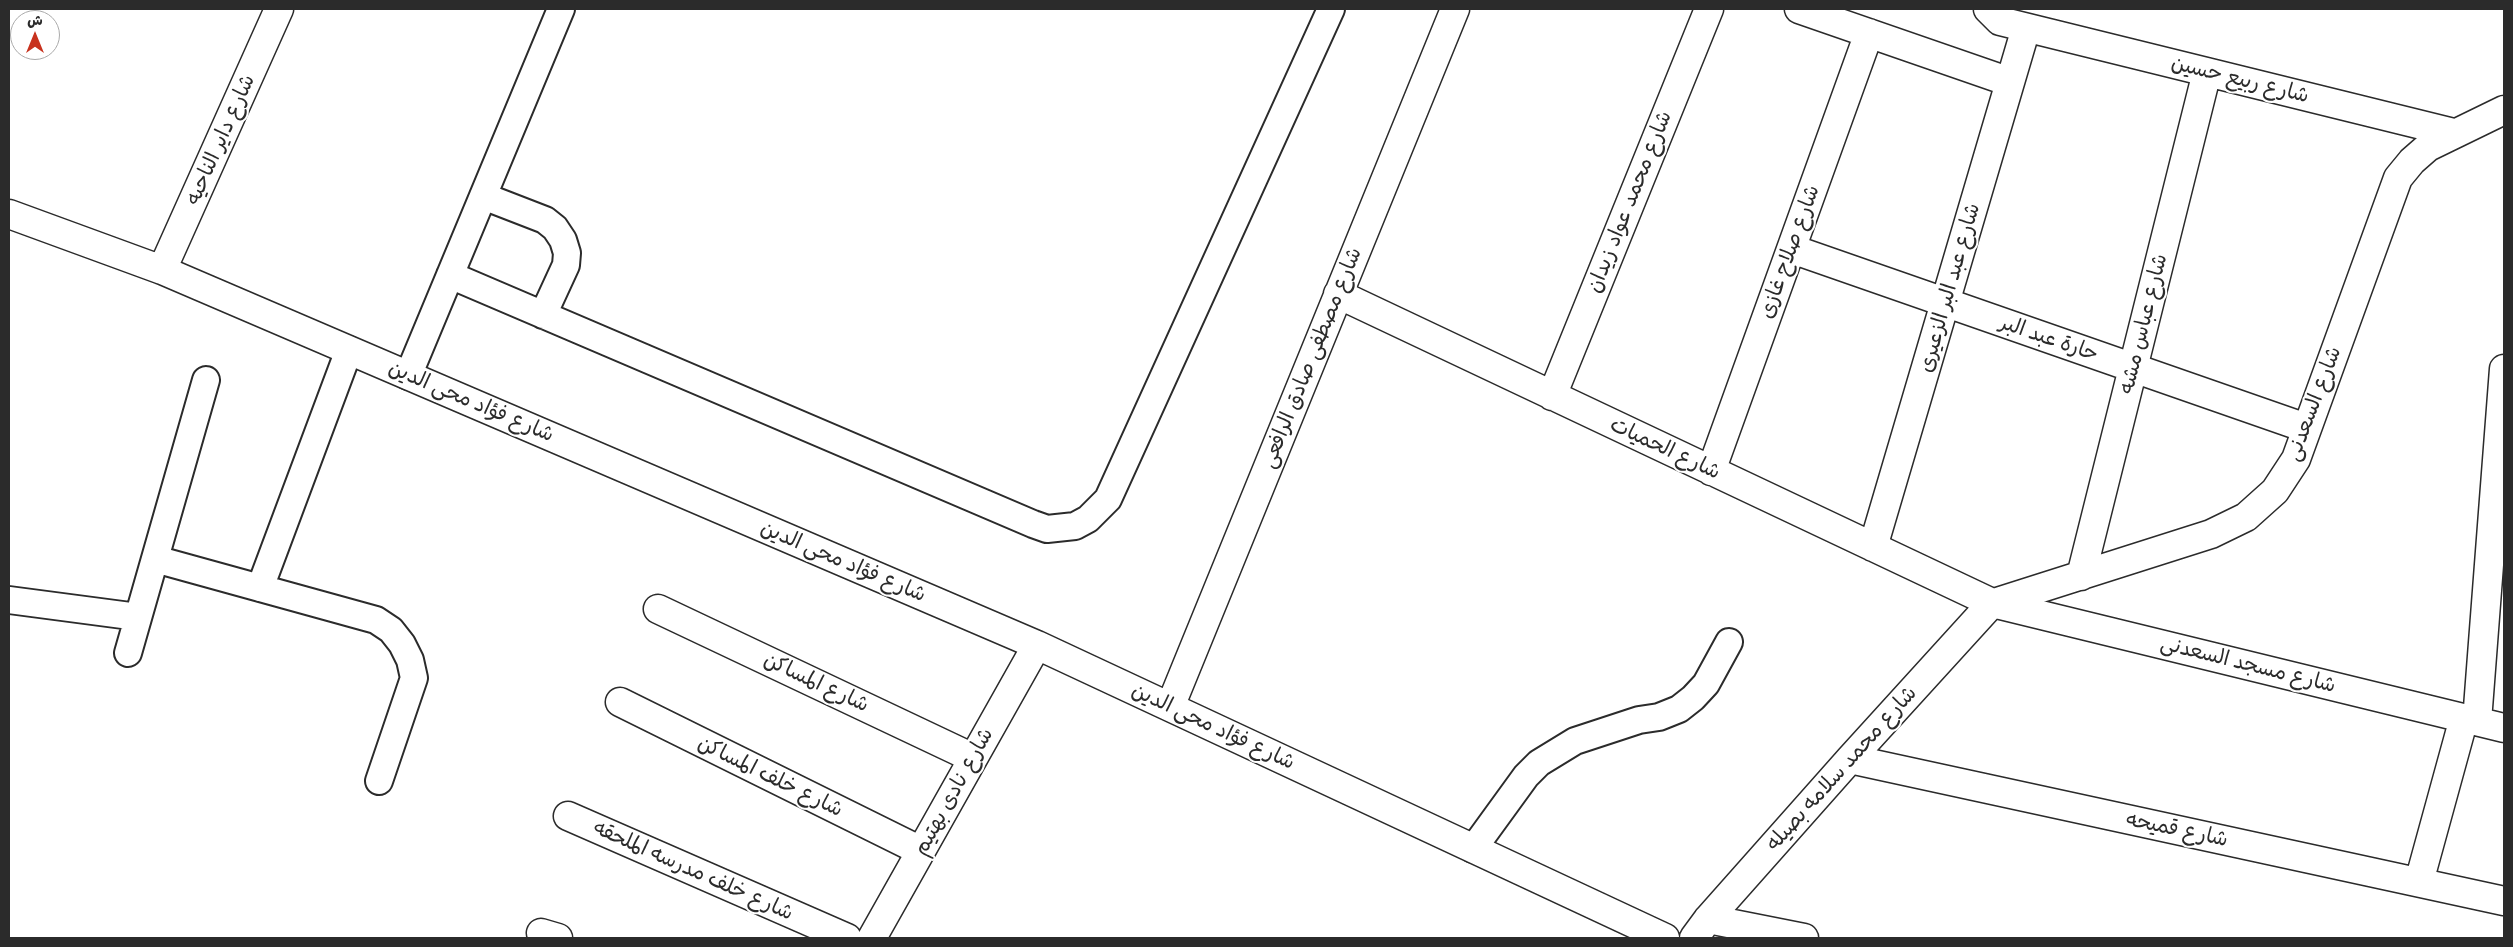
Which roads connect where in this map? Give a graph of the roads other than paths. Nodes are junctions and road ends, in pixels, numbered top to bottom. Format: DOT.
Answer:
graph roads {
  1 [pos="279,9"];
  2 [pos="561,9"];
  3 [pos="1331,9"];
  4 [pos="1455,9"];
  5 [pos="1709,9"];
  6 [pos="1799,9"];
  7 [pos="1988,9"];
  8 [pos="2026,28"];
  9 [pos="1869,33"];
  10 [pos="2208,72"];
  11 [pos="2010,82"];
  12 [pos="2504,110"];
  13 [pos="2454,133"];
  14 [pos="483,196"];
  15 [pos="9,214"];
  16 [pos="1792,249"];
  17 [pos="162,270"];
  18 [pos="450,275"];
  19 [pos="1338,294"];
  20 [pos="1946,303"];
  21 [pos="544,315"];
  22 [pos="349,350"];
  23 [pos="2133,368"];
  24 [pos="2504,369"];
  25 [pos="408,376"];
  26 [pos="206,380"];
  27 [pos="1552,396"];
  28 [pos="2306,428"];
  29 [pos="1711,471"];
  30 [pos="1873,547"];
  31 [pos="155,558"];
  32 [pos="2081,576"];
  33 [pos="260,588"];
  34 [pos="9,600"];
  35 [pos="1992,603"];
  36 [pos="658,609"];
  37 [pos="138,617"];
  38 [pos="1729,642"];
  39 [pos="1037,645"];
  40 [pos="128,653"];
  41 [pos="620,702"];
  42 [pos="1170,707"];
  43 [pos="2470,719"];
  44 [pos="2504,728"];
  45 [pos="973,758"];
  46 [pos="1850,759"];
  47 [pos="379,781"];
  48 [pos="568,816"];
  49 [pos="1473,849"];
  50 [pos="921,851"];
  51 [pos="2419,882"];
  52 [pos="2504,901"];
  53 [pos="1701,929"];
  54 [pos="847,938"];
  55 [pos="872,938"];
  56 [pos="1665,938"];
  57 [pos="1804,938"];
  1 -- 17 [label="street, شارع داير الناحيه"];
  2 -- 14 [label="lane"];
  3 -- 21 [label="lane"];
  4 -- 19 [label="street, شارع مصطفى صادق الرافعى"];
  5 -- 27 [label="street, شارع محمد عواد زيدان"];
  6 -- 9 [label="street"];
  7 -- 8 [label="street, شارع ربيع حسين"];
  8 -- 10 [label="street, شارع ربيع حسين"];
  8 -- 11 [label="street, شارع عبد البر الزعيرى"];
  9 -- 11 [label="street"];
  9 -- 16 [label="street, شارع صلاح غازى"];
  10 -- 13 [label="street, شارع ربيع حسين"];
  10 -- 23 [label="street, شارع عباس مشه"];
  11 -- 20 [label="street, شارع عبد البر الزعيرى"];
  12 -- 13 [label="street, شارع السعدنى"];
  13 -- 28 [label="street, شارع السعدنى"];
  14 -- 18 [label="lane"];
  14 -- 21 [label="lane"];
  15 -- 17 [label="street, شارع فؤاد محى الدين"];
  16 -- 20 [label="street, حارة عبد البر"];
  16 -- 29 [label="street, شارع صلاح غازى"];
  17 -- 22 [label="street, شارع فؤاد محى الدين"];
  18 -- 21 [label="lane"];
  18 -- 25 [label="lane"];
  19 -- 27 [label="street, شارع الحميات"];
  19 -- 42 [label="street, شارع مصطفى صادق الرافعى"];
  20 -- 23 [label="street, حارة عبد البر"];
  20 -- 30 [label="street, شارع عبد البر الزعيرى"];
  22 -- 25 [label="street, شارع فؤاد محى الدين"];
  22 -- 33 [label="lane"];
  23 -- 28 [label="street, حارة عبد البر"];
  23 -- 32 [label="street, شارع عباس مشه"];
  24 -- 43 [label="street"];
  25 -- 39 [label="street, شارع فؤاد محى الدين"];
  26 -- 31 [label="lane"];
  27 -- 29 [label="street, شارع الحميات"];
  28 -- 32 [label="street, شارع السعدنى"];
  29 -- 30 [label="street, شارع الحميات"];
  30 -- 35 [label="street, شارع الحميات"];
  31 -- 33 [label="lane"];
  31 -- 37 [label="lane"];
  32 -- 35 [label="street, شارع السعدنى"];
  33 -- 47 [label="lane"];
  34 -- 37 [label="lane"];
  35 -- 43 [label="street, شارع مسجد السعدنى"];
  35 -- 46 [label="street, شارع محمد سلامه بصيله"];
  36 -- 45 [label="street, شارع المساكن"];
  37 -- 40 [label="lane"];
  38 -- 49 [label="lane"];
  39 -- 42 [label="street, شارع فؤاد محى الدين"];
  39 -- 45 [label="street, شارع نادى بهتيم"];
  41 -- 50 [label="street, شارع خلف المساكن"];
  42 -- 49 [label="street, شارع فؤاد محى الدين"];
  43 -- 44 [label="street, شارع مسجد السعدنى"];
  43 -- 51 [label="street"];
  45 -- 50 [label="street, شارع نادى بهتيم"];
  46 -- 51 [label="street, شارع قميحه"];
  46 -- 53 [label="street, شارع محمد سلامه بصيله"];
  48 -- 54 [label="street, شارع خلف مدرسه الملحقه"];
  49 -- 56 [label="street, شارع فؤاد محى الدين"];
  50 -- 55 [label="street, شارع نادى بهتيم"];
  51 -- 52 [label="street, شارع قميحه"];
  53 -- 57 [label="street"];
}
